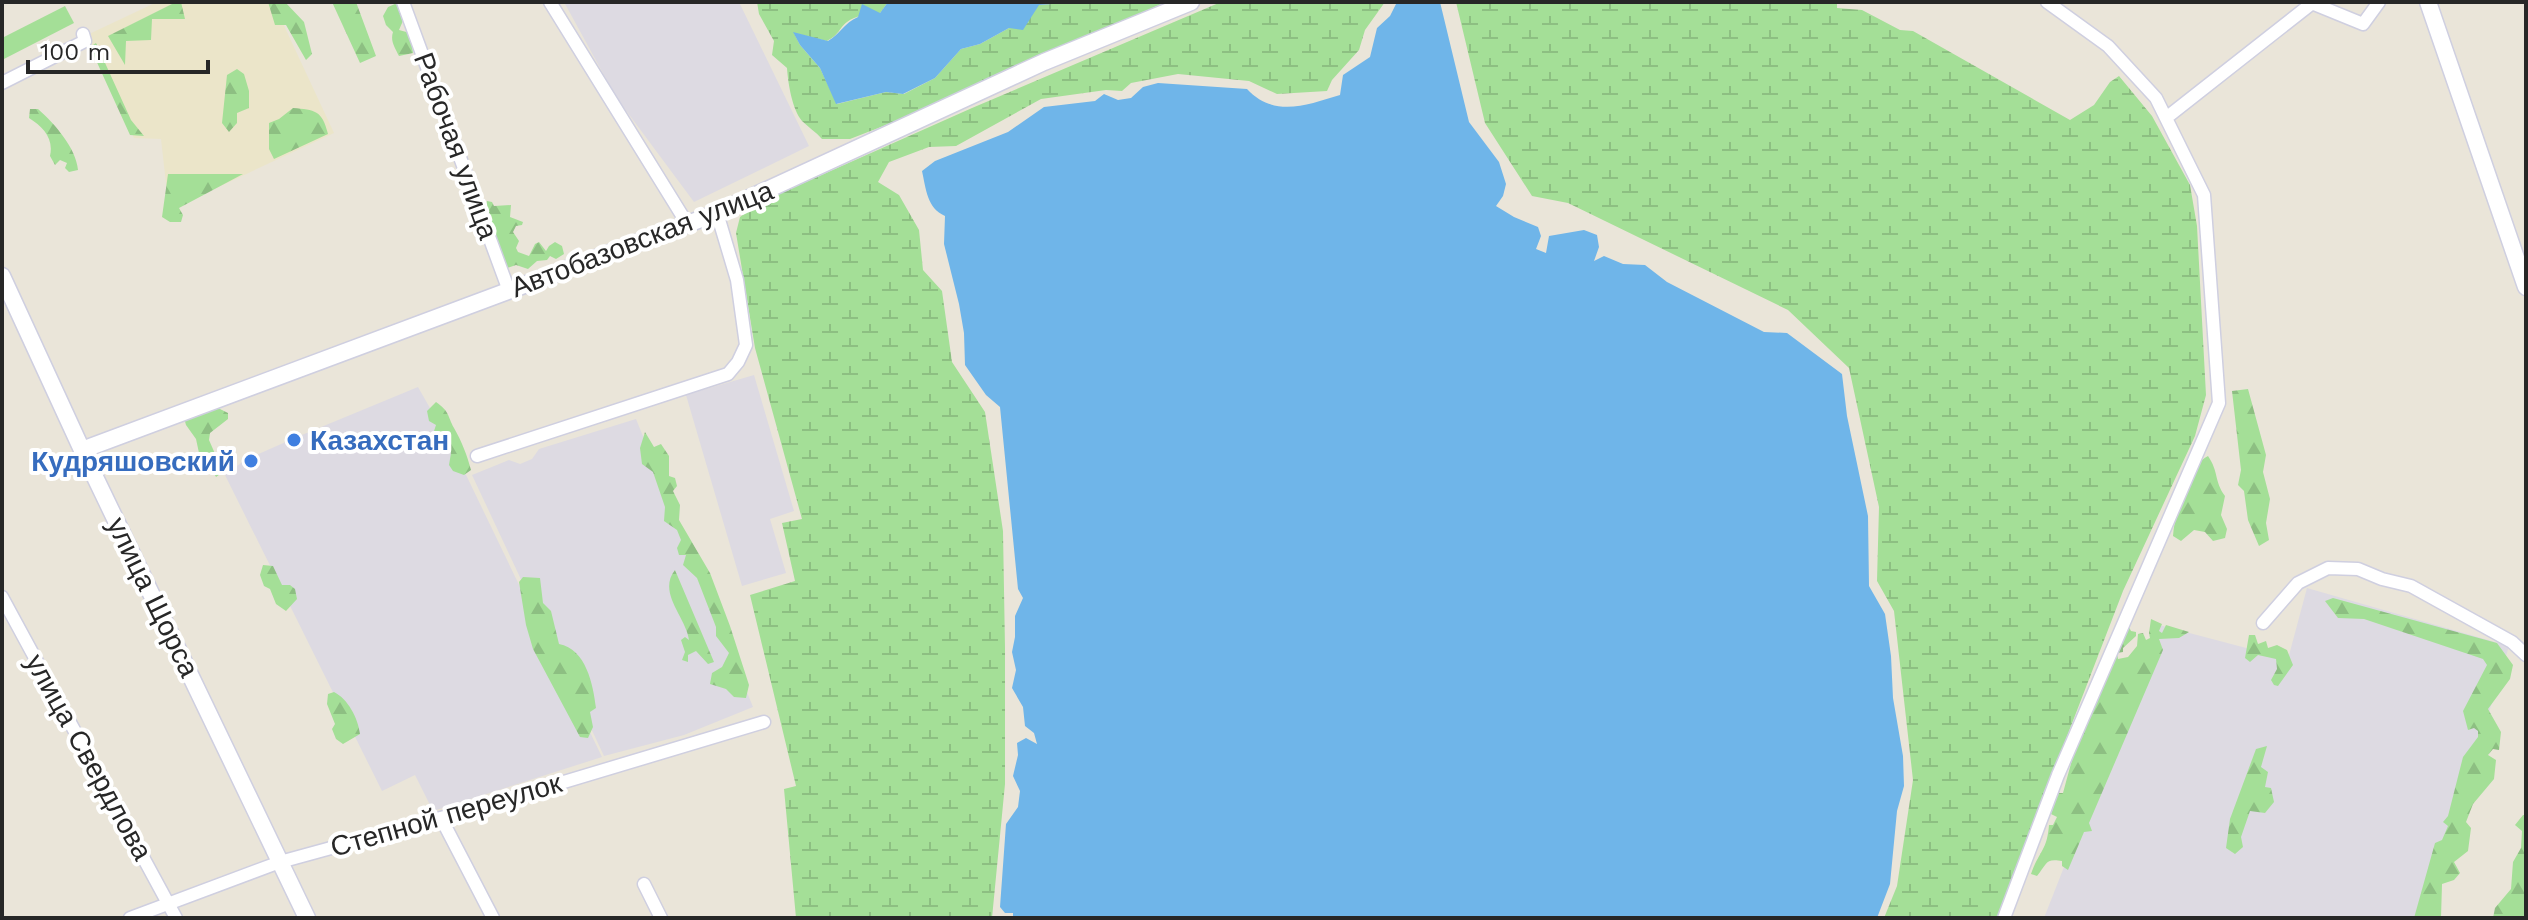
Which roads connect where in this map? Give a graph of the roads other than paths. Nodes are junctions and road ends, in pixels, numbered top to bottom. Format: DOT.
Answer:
graph roads {
  1 [pos="403,2"];
  2 [pos="550,2"];
  3 [pos="1191,2"];
  4 [pos="2047,2"];
  5 [pos="2379,2"];
  6 [pos="2428,2"];
  7 [pos="2310,3"];
  8 [pos="83,34"];
  9 [pos="2,83"];
  10 [pos="2166,118"];
  11 [pos="717,213"];
  12 [pos="688,225"];
  13 [pos="2,276"];
  14 [pos="2526,287"];
  15 [pos="509,291"];
  16 [pos="82,450"];
  17 [pos="477,456"];
  18 [pos="2,597"];
  19 [pos="2263,623"];
  20 [pos="2526,655"];
  21 [pos="764,722"];
  22 [pos="441,818"];
  23 [pos="280,862"];
  24 [pos="644,884"];
  25 [pos="168,903"];
  26 [pos="130,918"];
  27 [pos="176,918"];
  28 [pos="307,918"];
  29 [pos="493,918"];
  30 [pos="661,918"];
  31 [pos="2004,918"];
  1 -- 15 [label="street, Рабочая улица"];
  2 -- 12 [label="street"];
  3 -- 11 [label="street, Автобазовская улица"];
  4 -- 10 [label="street"];
  5 -- 7 [label="street"];
  6 -- 14 [label="street"];
  7 -- 10 [label="street"];
  8 -- 9 [label="street"];
  10 -- 31 [label="street"];
  11 -- 12 [label="street, Автобазовская улица"];
  11 -- 17 [label="street"];
  12 -- 15 [label="street, Автобазовская улица"];
  13 -- 16 [label="street, улица Щорса"];
  15 -- 16 [label="street, Автобазовская улица"];
  16 -- 23 [label="street, улица Щорса"];
  18 -- 25 [label="street, улица Свердлова"];
  19 -- 20 [label="street"];
  21 -- 22 [label="street, Степной переулок"];
  22 -- 23 [label="street, Степной переулок"];
  22 -- 29 [label="street"];
  23 -- 25 [label="street, Степной переулок"];
  23 -- 28 [label="street, улица Щорса"];
  24 -- 30 [label="street"];
  25 -- 26 [label="street, Степной переулок"];
  25 -- 27 [label="street, улица Свердлова"];
}
